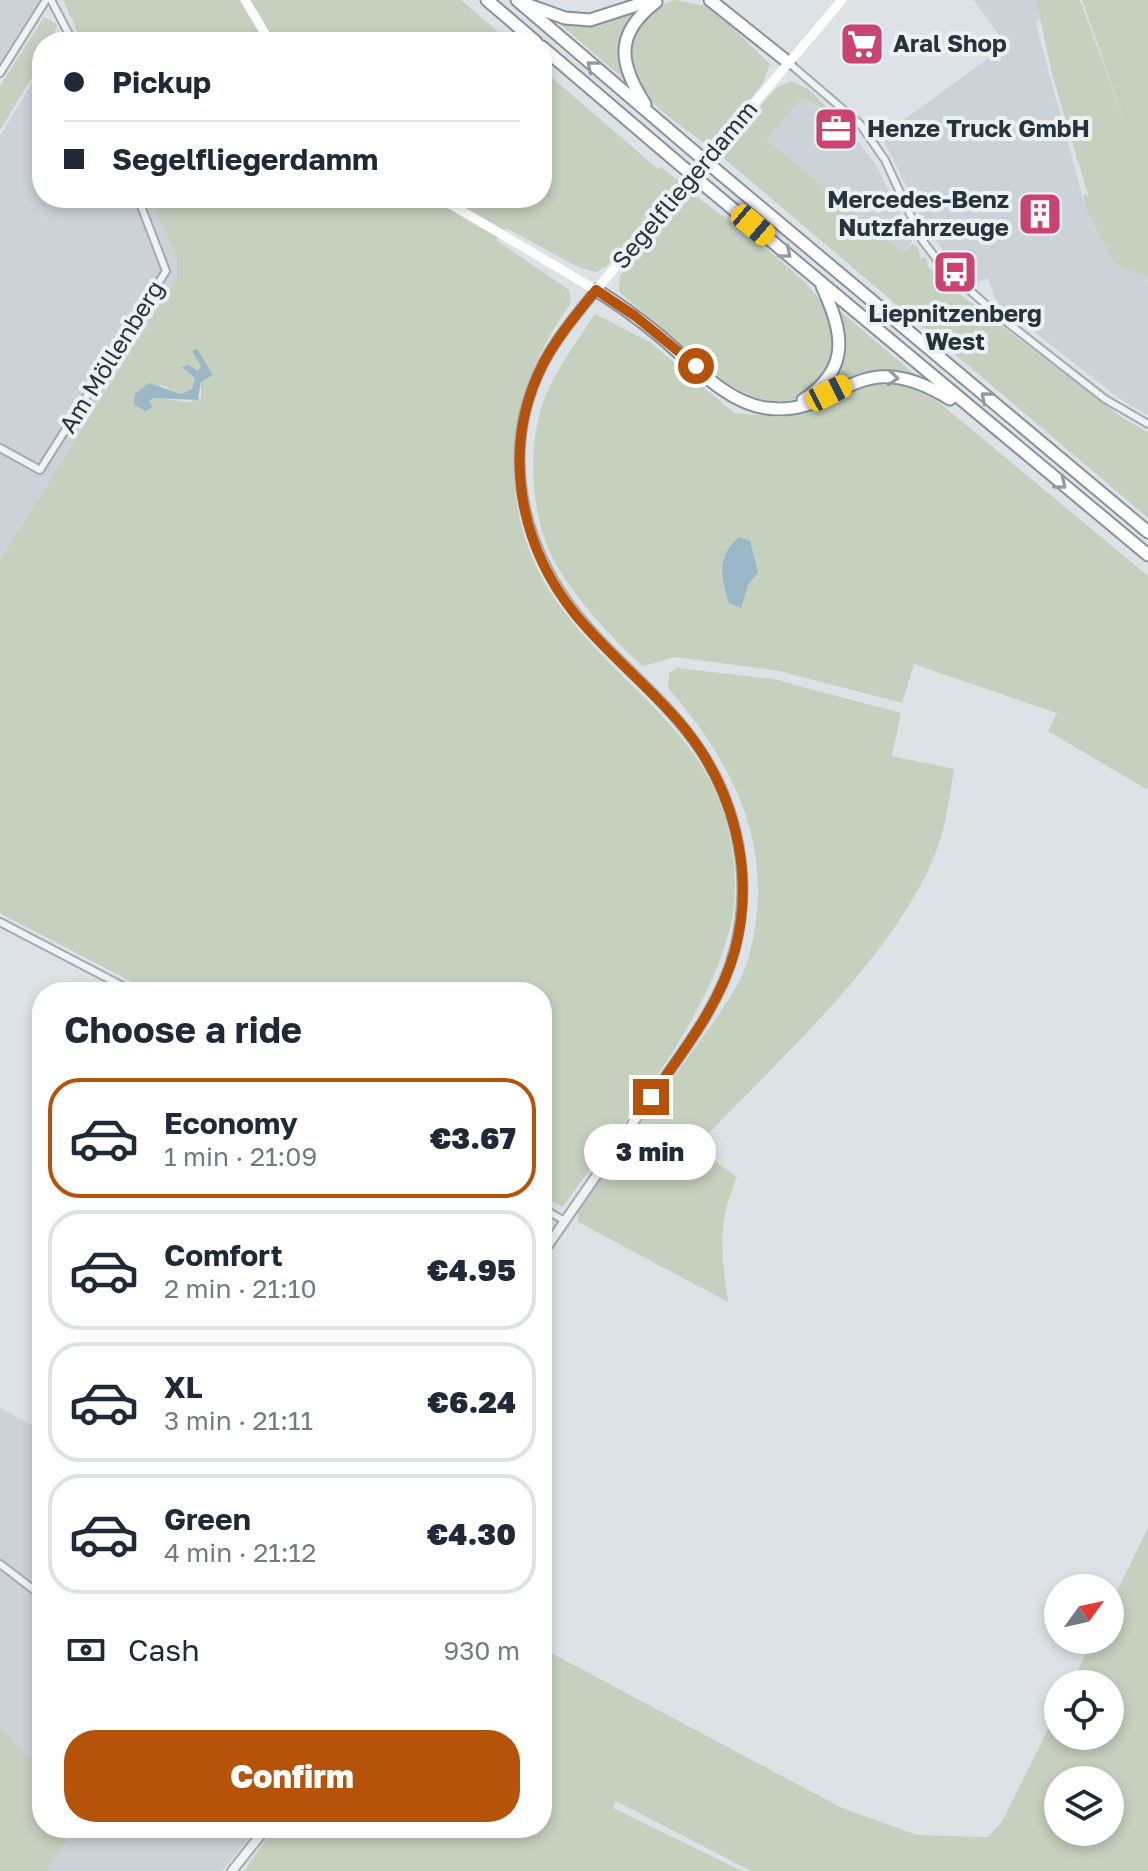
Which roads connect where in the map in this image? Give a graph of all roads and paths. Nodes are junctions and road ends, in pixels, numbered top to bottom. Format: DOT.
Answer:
graph roads {
  1 [pos="48,0"];
  2 [pos="245,0"];
  3 [pos="487,0"];
  4 [pos="518,0"];
  5 [pos="652,0"];
  6 [pos="659,0"];
  7 [pos="710,0"];
  8 [pos="842,0"];
  9 [pos="67,32"];
  10 [pos="264,32"];
  11 [pos="524,32"];
  12 [pos="552,56"];
  13 [pos="789,63"];
  14 [pos="0,73"];
  15 [pos="652,115"];
  16 [pos="142,208"];
  17 [pos="457,208"];
  18 [pos="819,280"];
  19 [pos="596,290"];
  20 [pos="793,407"];
  21 [pos="979,417"];
  22 [pos="1148,424"];
  23 [pos="0,448"];
  24 [pos="1148,532"];
  25 [pos="1148,555"];
  26 [pos="0,922"];
  27 [pos="115,982"];
  28 [pos="552,1214"];
  29 [pos="565,1221"];
  30 [pos="552,1240"];
  31 [pos="0,1564"];
  32 [pos="32,1588"];
  33 [pos="258,1838"];
  34 [pos="232,1871"];
  1 -- 9 [label="street"];
  1 -- 14 [label="street"];
  2 -- 10 [label="main road"];
  3 -- 11 [label="highway"];
  4 -- 5 [label="highway"];
  15 -- 4 [label="highway, one-way"];
  6 -- 15 [label="highway"];
  7 -- 13 [label="highway"];
  8 -- 13 [label="main road, Segelfliegerdamm"];
  12 -- 18 [label="highway, one-way, bridge"];
  13 -- 19 [label="main road, Segelfliegerdamm"];
  13 -- 22 [label="street"];
  24 -- 15 [label="highway, one-way, bridge"];
  16 -- 23 [label="street, Am Möllenberg"];
  17 -- 19 [label="main road"];
  18 -- 20 [label="highway"];
  18 -- 21 [label="highway"];
  19 -- 20 [label="highway"];
  19 -- 29 [label="street, Segelfliegerdamm"];
  20 -- 21 [label="highway, one-way"];
  21 -- 25 [label="highway, one-way"];
  26 -- 27 [label="street"];
  28 -- 29 [label="street"];
  29 -- 30 [label="street, Segelfliegerdamm"];
  31 -- 32 [label="street"];
  33 -- 34 [label="street"];
}
